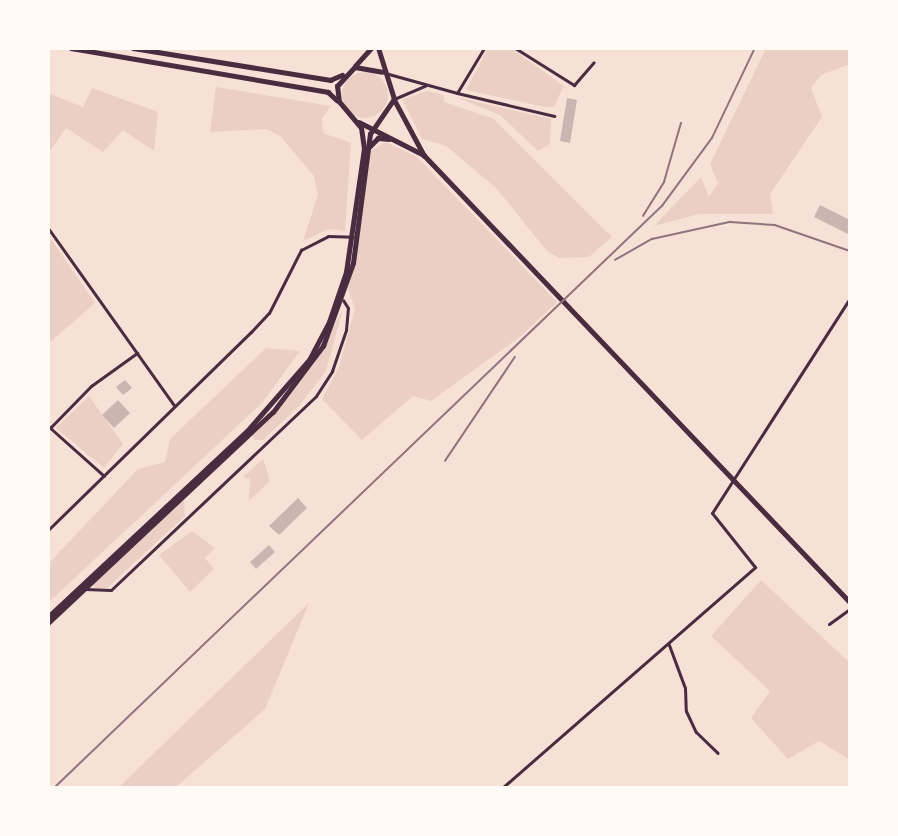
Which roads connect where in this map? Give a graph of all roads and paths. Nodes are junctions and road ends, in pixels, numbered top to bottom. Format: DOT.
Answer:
graph roads {
  1 [pos="71,48"];
  2 [pos="133,48"];
  3 [pos="378,48"];
  4 [pos="484,48"];
  5 [pos="515,48"];
  6 [pos="370,49"];
  7 [pos="594,62"];
  8 [pos="355,67"];
  9 [pos="382,72"];
  10 [pos="344,74"];
  11 [pos="426,86"];
  12 [pos="457,93"];
  13 [pos="394,99"];
  14 [pos="339,102"];
  15 [pos="350,116"];
  16 [pos="554,116"];
  17 [pos="359,122"];
  18 [pos="379,122"];
  19 [pos="374,129"];
  20 [pos="394,139"];
  21 [pos="365,149"];
  22 [pos="424,155"];
  23 [pos="48,228"];
  24 [pos="355,237"];
  25 [pos="850,298"];
  26 [pos="343,300"];
  27 [pos="137,353"];
  28 [pos="174,405"];
  29 [pos="49,427"];
  30 [pos="104,476"];
  31 [pos="735,481"];
  32 [pos="48,530"];
  33 [pos="85,589"];
  34 [pos="850,602"];
  35 [pos="850,609"];
  36 [pos="48,617"];
  37 [pos="48,623"];
  38 [pos="829,624"];
  39 [pos="669,645"];
  40 [pos="718,753"];
  41 [pos="502,788"];
  1 -- 14 [label="main road"];
  2 -- 10 [label="main road"];
  3 -- 9 [label="main road"];
  4 -- 12 [label="street"];
  5 -- 7 [label="street"];
  6 -- 8 [label="main road"];
  8 -- 9 [label="main road"];
  8 -- 10 [label="main road"];
  9 -- 11 [label="street"];
  9 -- 13 [label="main road"];
  10 -- 14 [label="main road"];
  11 -- 12 [label="street"];
  11 -- 13 [label="street"];
  12 -- 16 [label="street"];
  13 -- 18 [label="main road"];
  13 -- 22 [label="main road"];
  14 -- 15 [label="main road"];
  15 -- 17 [label="main road"];
  15 -- 21 [label="main road"];
  17 -- 18 [label="main road"];
  17 -- 19 [label="main road"];
  18 -- 19 [label="main road"];
  19 -- 20 [label="main road"];
  19 -- 21 [label="main road"];
  20 -- 21 [label="main road"];
  20 -- 22 [label="main road"];
  21 -- 24 [label="main road"];
  22 -- 31 [label="main road"];
  23 -- 27 [label="street"];
  24 -- 26 [label="main road"];
  24 -- 28 [label="street"];
  24 -- 36 [label="main road"];
  25 -- 31 [label="street"];
  26 -- 33 [label="main road"];
  26 -- 33 [label="street"];
  27 -- 28 [label="street"];
  27 -- 29 [label="street"];
  28 -- 30 [label="street"];
  29 -- 30 [label="street"];
  30 -- 32 [label="street"];
  31 -- 34 [label="main road"];
  31 -- 39 [label="street"];
  33 -- 37 [label="main road"];
  35 -- 38 [label="street"];
  39 -- 40 [label="street"];
  39 -- 41 [label="street"];
}
